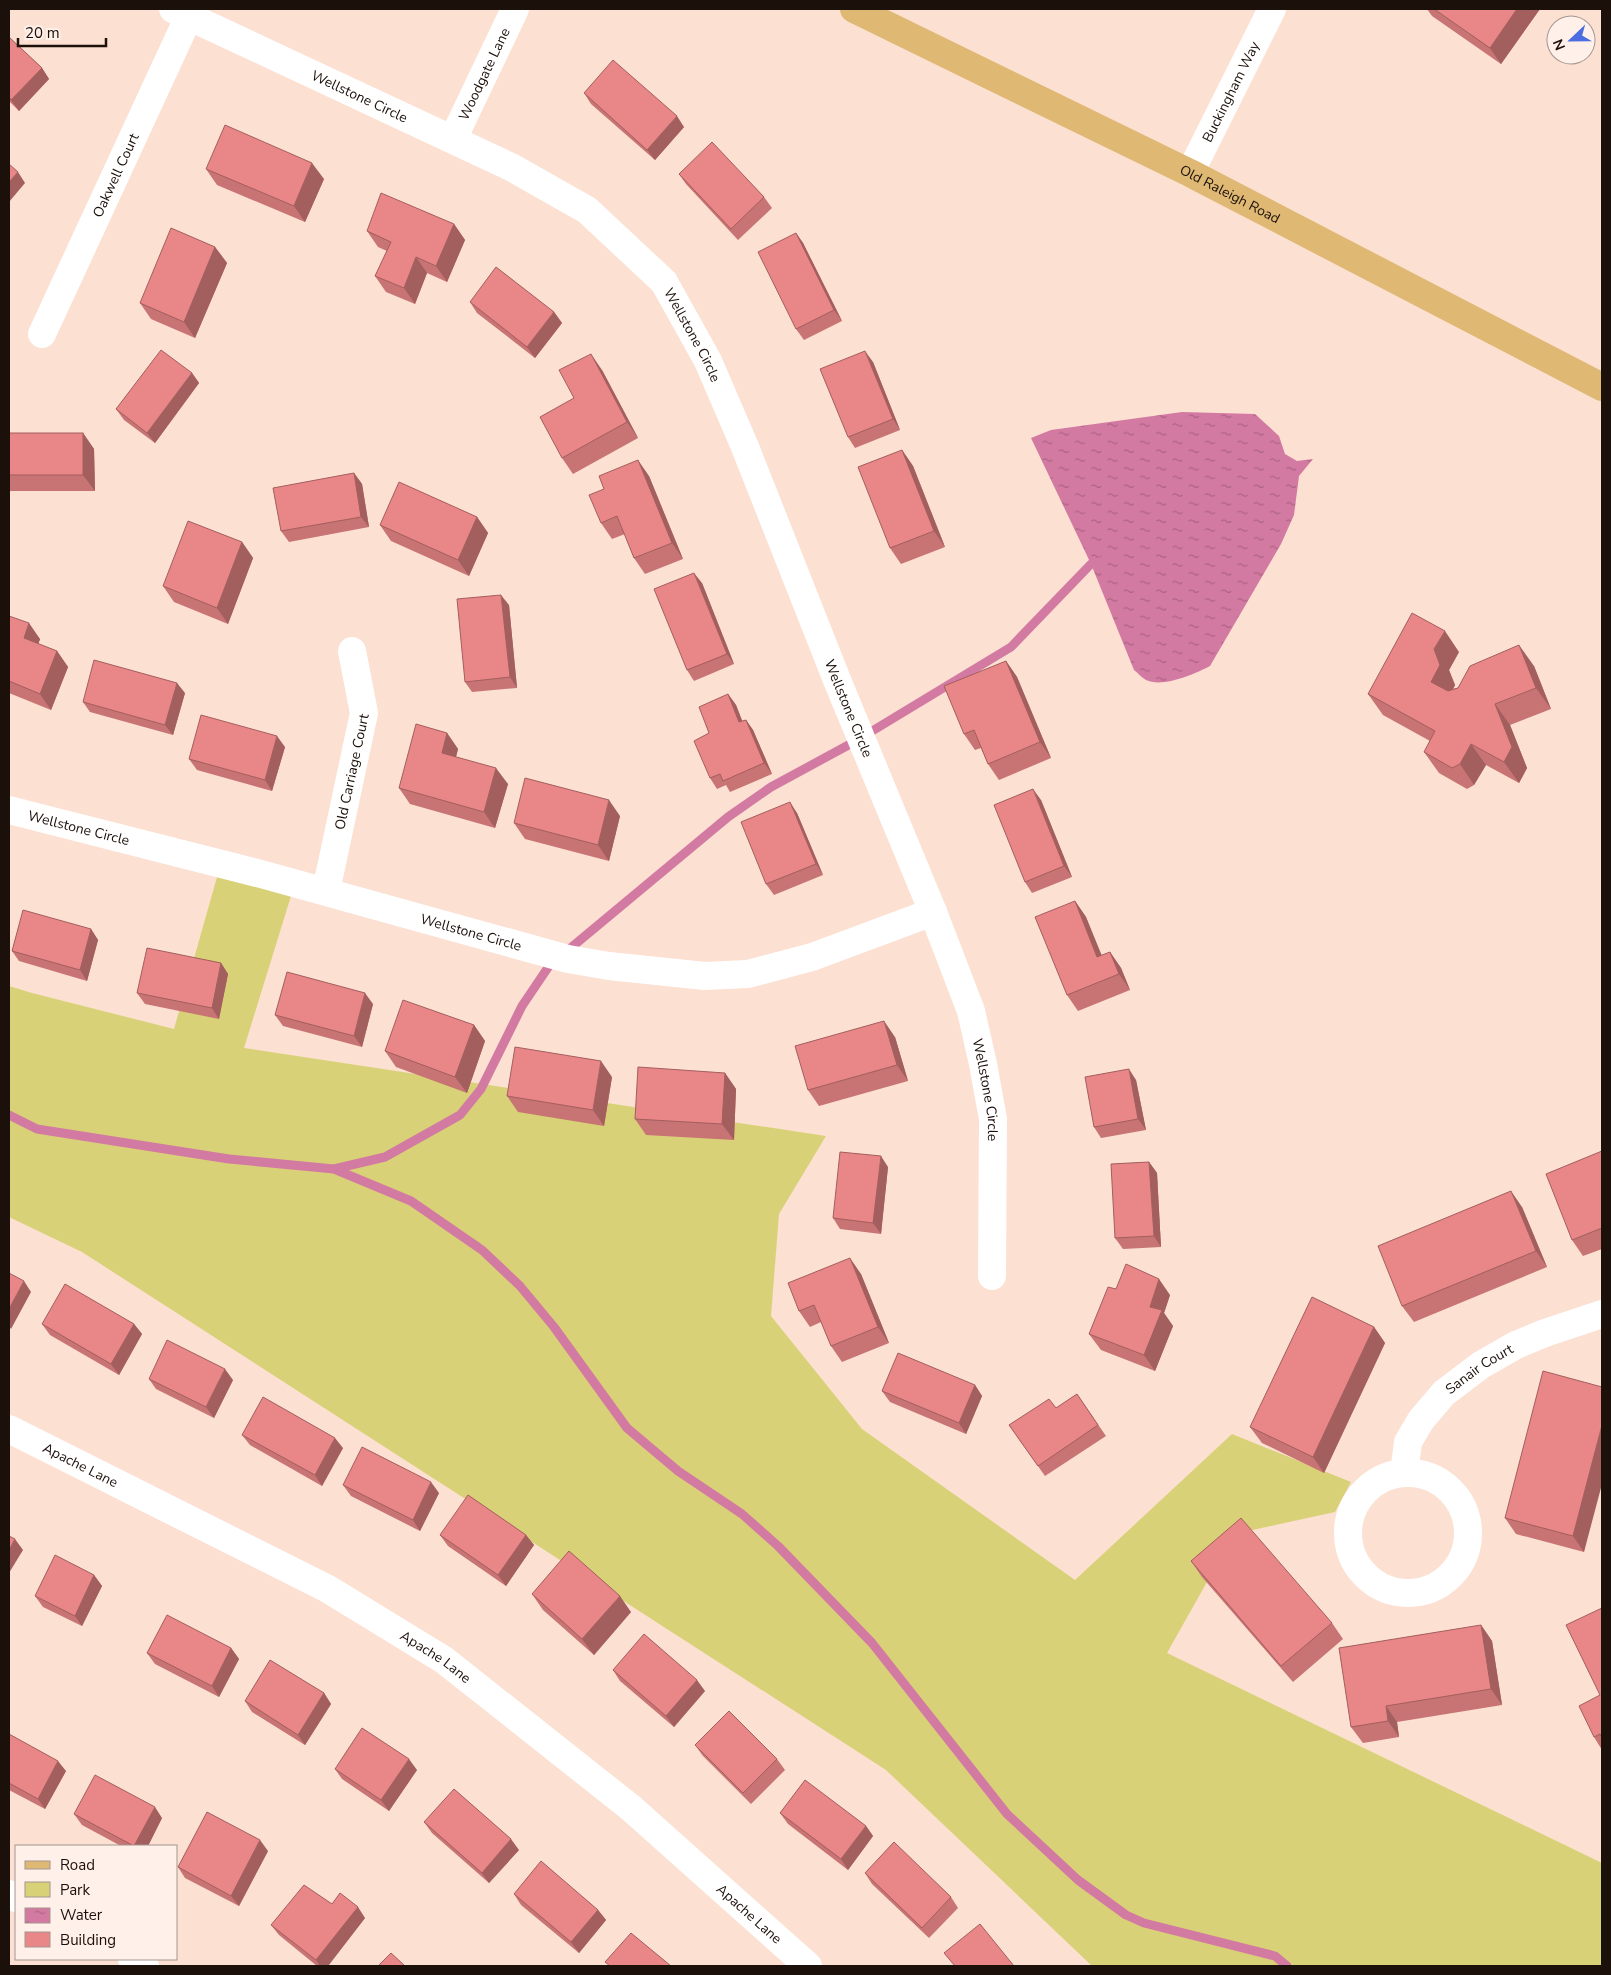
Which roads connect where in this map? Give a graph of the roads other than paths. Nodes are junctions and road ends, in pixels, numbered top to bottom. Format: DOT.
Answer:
graph roads {
  1 [pos="515,9"];
  2 [pos="854,9"];
  3 [pos="1272,9"];
  4 [pos="181,12"];
  5 [pos="453,139"];
  6 [pos="1190,173"];
  7 [pos="42,334"];
  8 [pos="1602,387"];
  9 [pos="352,651"];
  10 [pos="9,810"];
  11 [pos="326,891"];
  12 [pos="933,912"];
  13 [pos="992,1276"];
  14 [pos="1602,1314"];
  15 [pos="9,1429"];
  16 [pos="1404,1473"];
  17 [pos="134,1960"];
  18 [pos="145,1966"];
  19 [pos="808,1966"];
  1 -- 5 [label="street, Woodgate Lane"];
  2 -- 6 [label="main road, Old Raleigh Road"];
  3 -- 6 [label="street, Buckingham Way"];
  4 -- 5 [label="street, Wellstone Circle"];
  4 -- 7 [label="street, Oakwell Court"];
  5 -- 12 [label="street, Wellstone Circle"];
  6 -- 8 [label="main road, Old Raleigh Road"];
  9 -- 11 [label="street, Old Carriage Court"];
  10 -- 11 [label="street, Wellstone Circle"];
  11 -- 12 [label="street, Wellstone Circle"];
  12 -- 13 [label="street, Wellstone Circle"];
  14 -- 16 [label="street, Sanair Court"];
  15 -- 19 [label="street, Apache Lane"];
  16 -- 16 [label="street"];
  17 -- 18 [label="street"];
}
